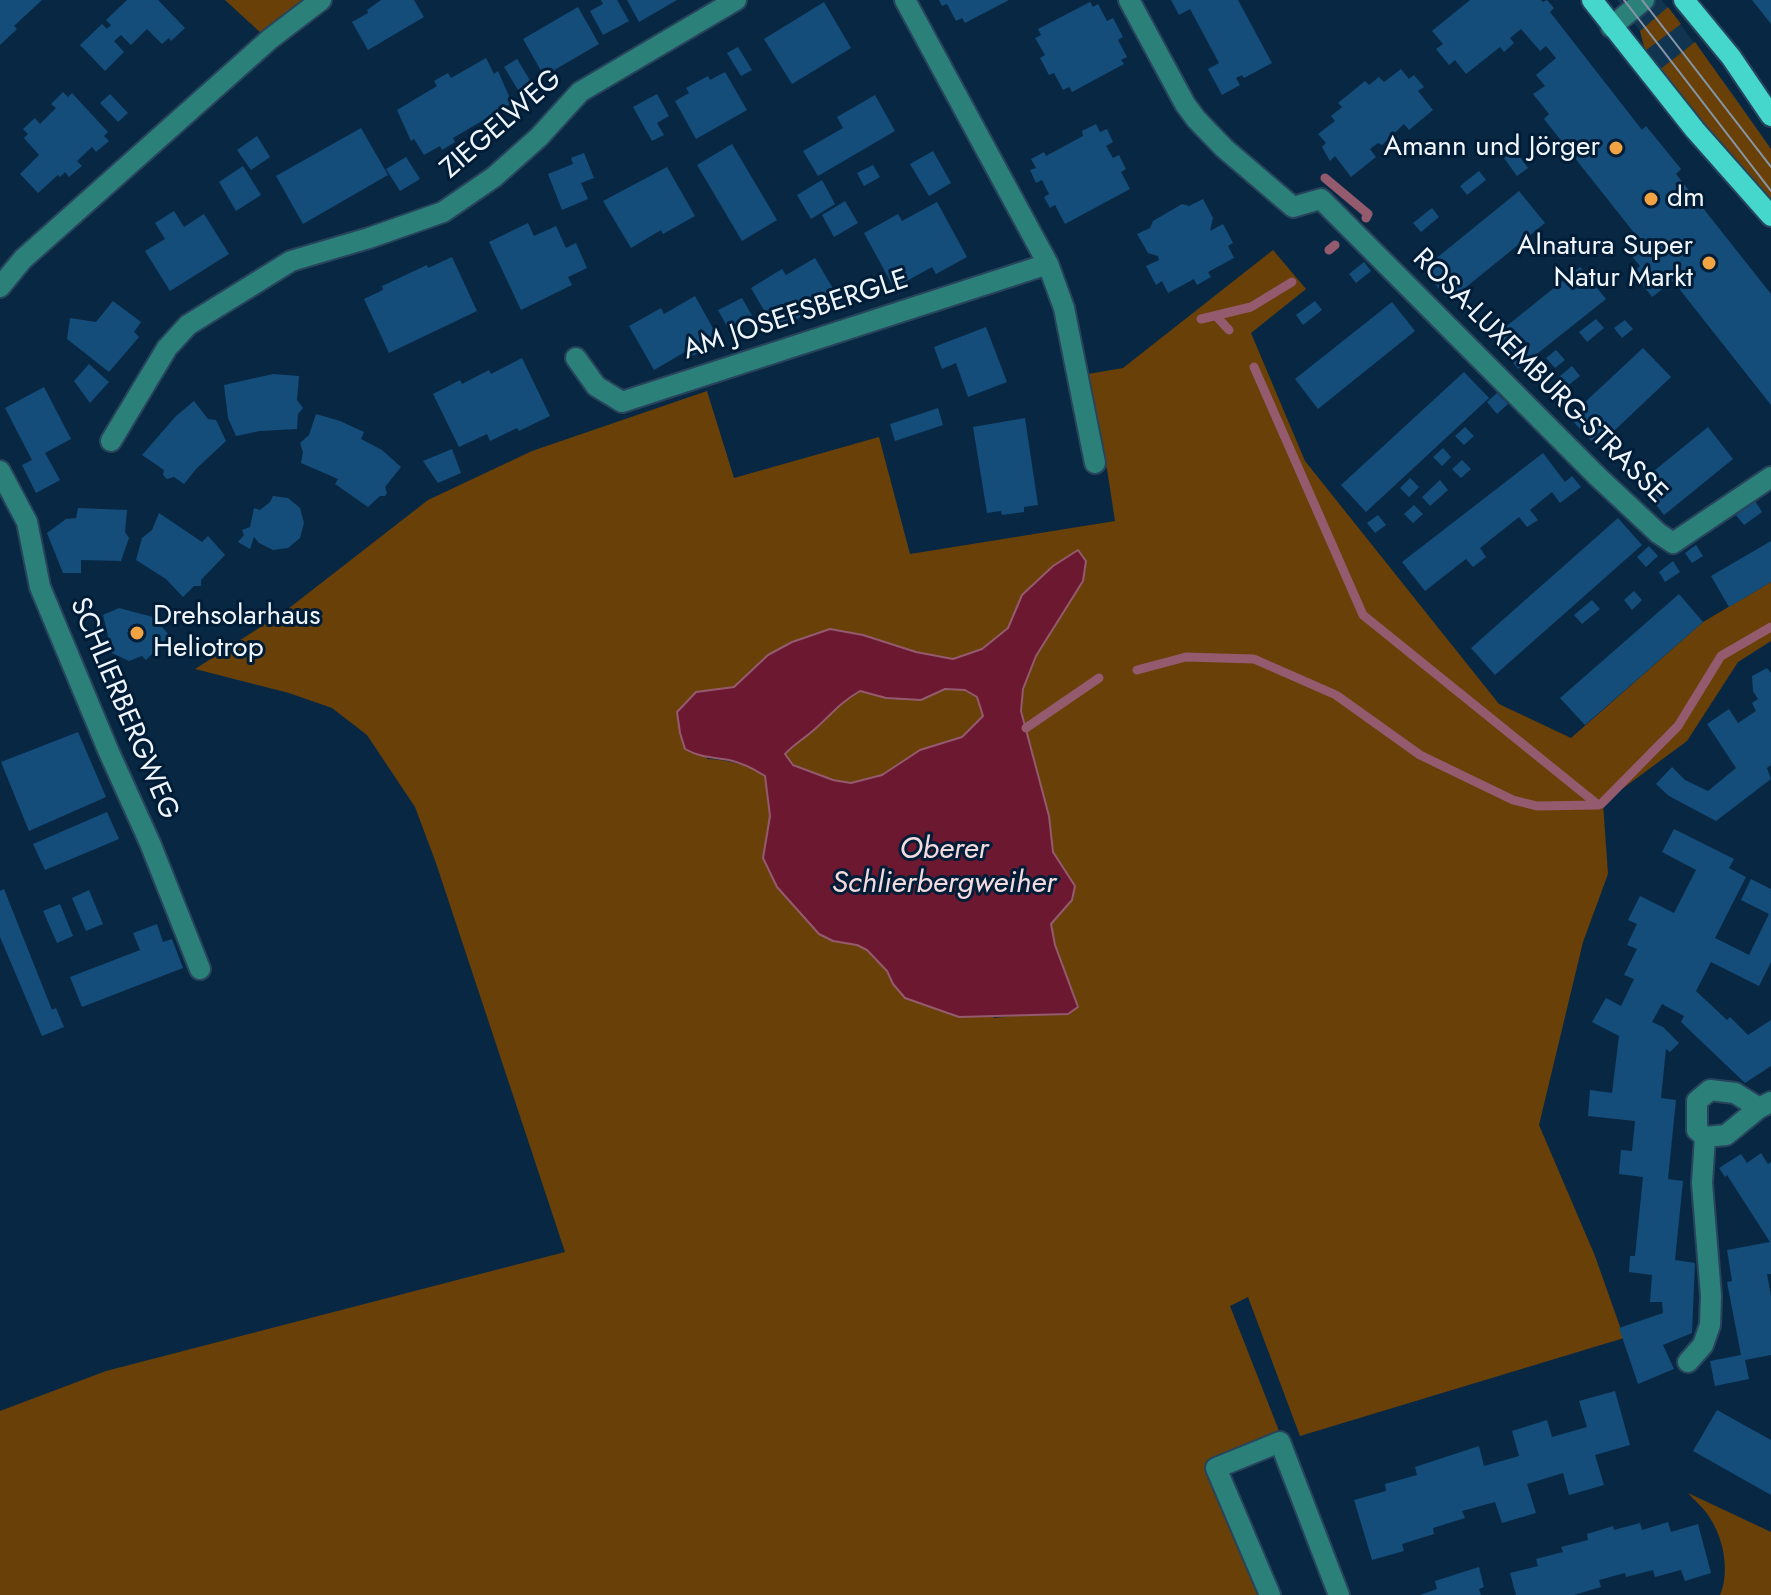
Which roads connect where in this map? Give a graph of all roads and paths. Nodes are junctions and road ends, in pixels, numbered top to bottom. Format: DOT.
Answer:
graph roads {
  1 [pos="321,0"];
  2 [pos="736,0"];
  3 [pos="905,0"];
  4 [pos="1129,0"];
  5 [pos="1592,0"];
  6 [pos="1644,0"];
  7 [pos="1684,0"];
  8 [pos="1611,27"];
  9 [pos="1771,116"];
  10 [pos="1771,216"];
  11 [pos="1048,264"];
  12 [pos="0,287"];
  13 [pos="576,358"];
  14 [pos="111,441"];
  15 [pos="1095,463"];
  16 [pos="0,471"];
  17 [pos="1771,477"];
  18 [pos="200,969"];
  19 [pos="1765,1105"];
  20 [pos="1705,1137"];
  21 [pos="1688,1362"];
  22 [pos="1292,1458"];
  23 [pos="1270,1595"];
  24 [pos="1339,1595"];
  25 [pos="1353,1595"];
  1 -- 12 [label="street"];
  2 -- 14 [label="street, ZIEGELWEG"];
  3 -- 11 [label="street"];
  4 -- 17 [label="street, ROSA-LUXEMBURG-STRASSE"];
  5 -- 8 [label="main road"];
  6 -- 8 [label="street"];
  7 -- 9 [label="main road"];
  8 -- 10 [label="main road"];
  11 -- 13 [label="street, AM JOSEFSBERGLE"];
  11 -- 15 [label="street"];
  16 -- 18 [label="street, SCHLIERBERGWEG"];
  19 -- 20 [label="street"];
  19 -- 20 [label="street"];
  20 -- 21 [label="street"];
  22 -- 23 [label="street"];
  22 -- 24 [label="street"];
  22 -- 25 [label="street"];
}
